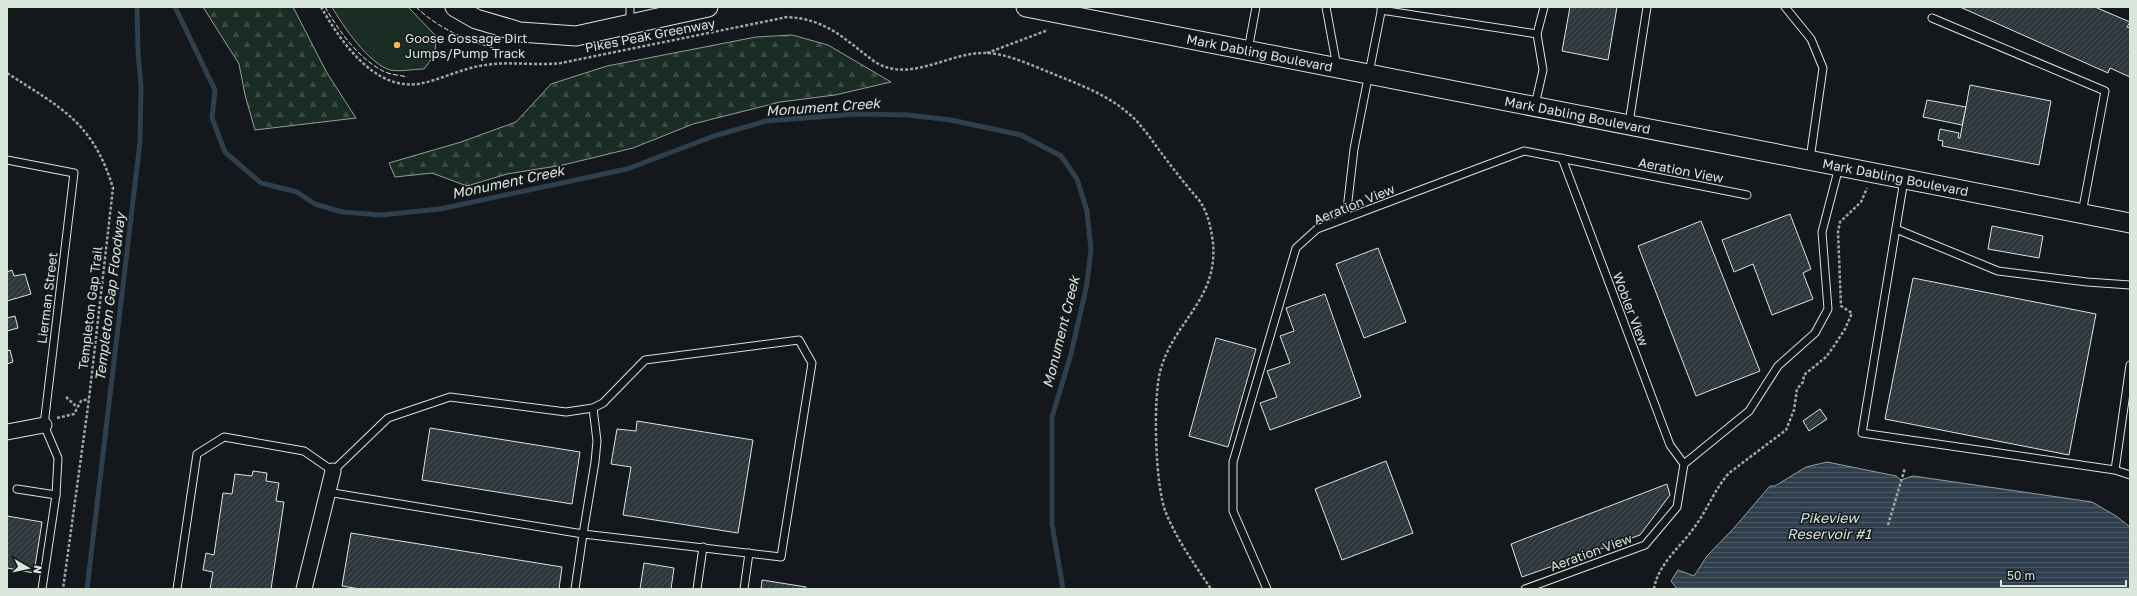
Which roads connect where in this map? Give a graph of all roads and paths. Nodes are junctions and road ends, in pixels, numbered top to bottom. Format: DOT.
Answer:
graph roads {
  1 [pos="321,7"];
  2 [pos="455,7"];
  3 [pos="708,7"];
  4 [pos="1026,7"];
  5 [pos="1256,7"];
  6 [pos="1326,7"];
  7 [pos="1544,7"];
  8 [pos="1647,7"];
  9 [pos="1785,7"];
  10 [pos="1382,8"];
  11 [pos="1074,12"];
  12 [pos="630,16"];
  13 [pos="1932,18"];
  14 [pos="1537,34"];
  15 [pos="1248,50"];
  16 [pos="987,53"];
  17 [pos="1337,67"];
  18 [pos="7,74"];
  19 [pos="1370,74"];
  20 [pos="1535,106"];
  21 [pos="1629,124"];
  22 [pos="1562,158"];
  23 [pos="7,160"];
  24 [pos="1810,160"];
  25 [pos="1840,165"];
  26 [pos="1874,172"];
  27 [pos="1904,178"];
  28 [pos="1746,195"];
  29 [pos="2082,213"];
  30 [pos="1346,218"];
  31 [pos="2130,223"];
  32 [pos="1896,229"];
  33 [pos="2130,285"];
  34 [pos="2130,365"];
  35 [pos="66,397"];
  36 [pos="89,400"];
  37 [pos="77,408"];
  38 [pos="593,408"];
  39 [pos="44,425"];
  40 [pos="7,432"];
  41 [pos="1684,464"];
  42 [pos="1905,468"];
  43 [pos="2115,470"];
  44 [pos="333,472"];
  45 [pos="2130,476"];
  46 [pos="17,489"];
  47 [pos="327,492"];
  48 [pos="56,495"];
  49 [pos="1888,525"];
  50 [pos="583,534"];
  51 [pos="703,547"];
  52 [pos="749,553"];
  53 [pos="42,589"];
  54 [pos="63,589"];
  55 [pos="177,589"];
  56 [pos="304,589"];
  57 [pos="575,589"];
  58 [pos="697,589"];
  59 [pos="744,589"];
  60 [pos="1211,589"];
  61 [pos="1267,589"];
  62 [pos="1525,589"];
  63 [pos="1654,589"];
  1 -- 16 [label="path, Pikes Peak Greenway"];
  2 -- 12 [label="street"];
  3 -- 12 [label="street"];
  4 -- 11 [label="street, Mark Dabling Boulevard"];
  5 -- 15 [label="lane"];
  6 -- 17 [label="lane"];
  7 -- 14 [label="lane"];
  8 -- 21 [label="lane"];
  9 -- 24 [label="lane"];
  10 -- 14 [label="lane"];
  10 -- 19 [label="lane"];
  11 -- 15 [label="street, Mark Dabling Boulevard"];
  11 -- 16 [label="path"];
  13 -- 29 [label="lane"];
  14 -- 20 [label="lane"];
  15 -- 17 [label="street, Mark Dabling Boulevard"];
  16 -- 60 [label="path, Pikes Peak Greenway"];
  17 -- 19 [label="street, Mark Dabling Boulevard"];
  18 -- 36 [label="path, Templeton Gap Trail"];
  19 -- 20 [label="street, Mark Dabling Boulevard"];
  19 -- 30 [label="lane"];
  20 -- 21 [label="street, Mark Dabling Boulevard"];
  21 -- 24 [label="street, Mark Dabling Boulevard"];
  22 -- 28 [label="lane, Aeration View"];
  22 -- 30 [label="lane, Aeration View"];
  22 -- 41 [label="lane, Wobler View"];
  23 -- 39 [label="lane, Lierman Street"];
  24 -- 25 [label="street, Mark Dabling Boulevard"];
  25 -- 26 [label="street, Mark Dabling Boulevard"];
  25 -- 41 [label="lane"];
  26 -- 27 [label="street, Mark Dabling Boulevard"];
  26 -- 63 [label="path"];
  27 -- 29 [label="street, Mark Dabling Boulevard"];
  27 -- 32 [label="lane"];
  29 -- 31 [label="street, Mark Dabling Boulevard"];
  30 -- 61 [label="lane, Aeration View"];
  32 -- 33 [label="lane"];
  32 -- 43 [label="lane"];
  34 -- 43 [label="lane"];
  35 -- 37 [label="path"];
  36 -- 37 [label="path"];
  36 -- 54 [label="path, Templeton Gap Trail"];
  37 -- 39 [label="path"];
  38 -- 44 [label="lane"];
  38 -- 50 [label="lane"];
  38 -- 52 [label="lane"];
  39 -- 40 [label="street"];
  39 -- 48 [label="lane"];
  41 -- 62 [label="lane, Aeration View"];
  42 -- 49 [label="path"];
  43 -- 45 [label="lane"];
  44 -- 47 [label="street"];
  44 -- 55 [label="lane"];
  46 -- 48 [label="lane"];
  47 -- 50 [label="lane"];
  47 -- 56 [label="street"];
  48 -- 53 [label="lane"];
  50 -- 51 [label="lane"];
  50 -- 57 [label="lane"];
  51 -- 52 [label="lane"];
  51 -- 58 [label="lane"];
  52 -- 59 [label="lane"];
}
